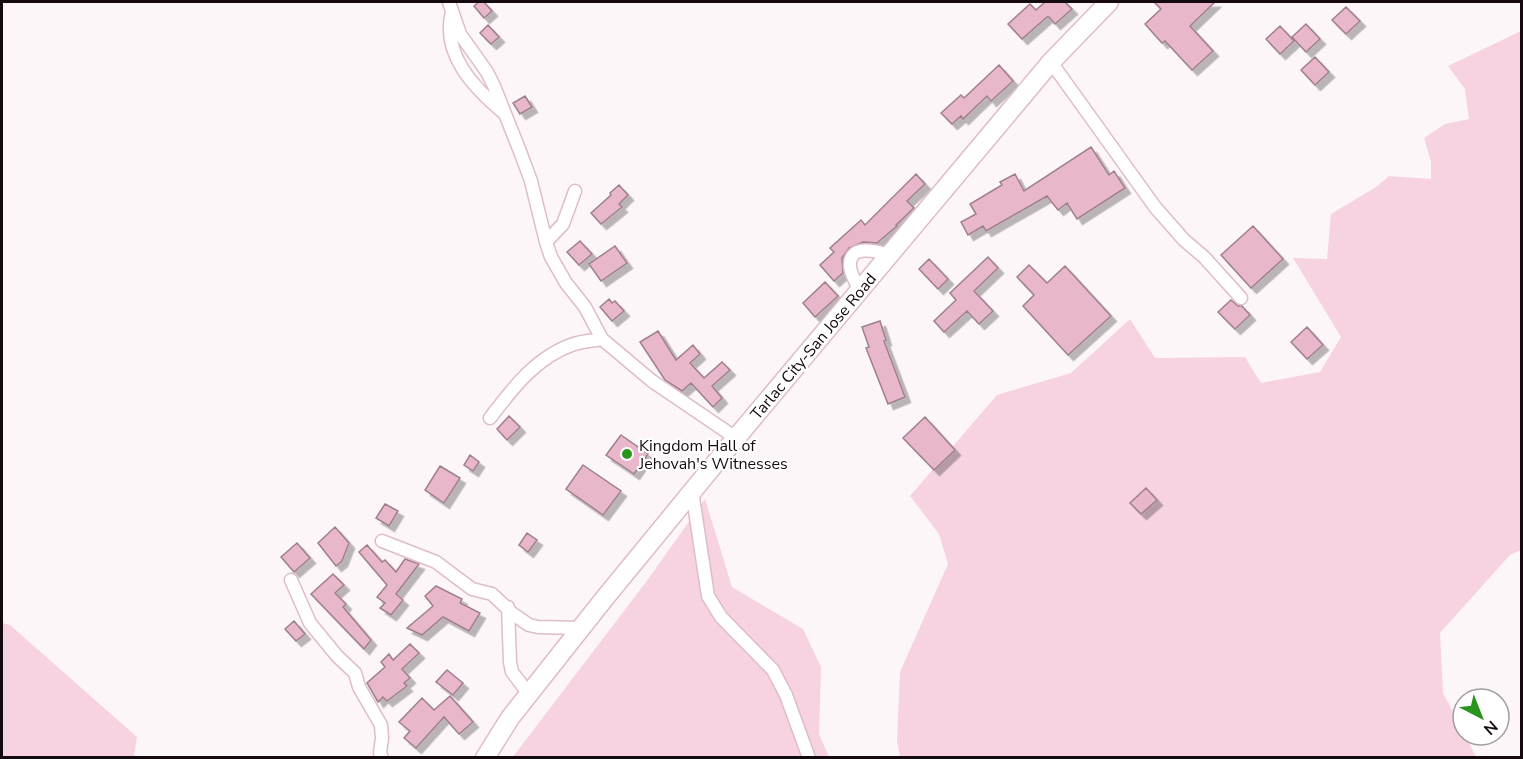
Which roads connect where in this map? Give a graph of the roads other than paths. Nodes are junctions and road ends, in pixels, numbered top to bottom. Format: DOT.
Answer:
graph roads {
  1 [pos="1109,2"];
  2 [pos="450,6"];
  3 [pos="1051,62"];
  4 [pos="504,114"];
  5 [pos="575,191"];
  6 [pos="546,242"];
  7 [pos="890,255"];
  8 [pos="860,290"];
  9 [pos="1241,298"];
  10 [pos="602,339"];
  11 [pos="490,418"];
  12 [pos="736,438"];
  13 [pos="693,491"];
  14 [pos="382,541"];
  15 [pos="291,580"];
  16 [pos="508,607"];
  17 [pos="581,628"];
  18 [pos="529,694"];
  19 [pos="382,758"];
  20 [pos="485,758"];
  21 [pos="809,758"];
  1 -- 3 [label="main road, Tarlac City-San Jose Road"];
  2 -- 4 [label="street"];
  2 -- 4 [label="street"];
  3 -- 7 [label="main road, Tarlac City-San Jose Road"];
  3 -- 9 [label="street"];
  4 -- 6 [label="street"];
  5 -- 6 [label="street"];
  6 -- 10 [label="street"];
  7 -- 8 [label="main road, Tarlac City-San Jose Road"];
  7 -- 8 [label="street"];
  8 -- 12 [label="main road, Tarlac City-San Jose Road"];
  10 -- 11 [label="street"];
  10 -- 12 [label="street"];
  12 -- 13 [label="main road, Tarlac City-San Jose Road"];
  13 -- 17 [label="main road, Tarlac City-San Jose Road"];
  13 -- 21 [label="street"];
  14 -- 16 [label="street"];
  15 -- 19 [label="street"];
  16 -- 17 [label="street"];
  16 -- 18 [label="street"];
  17 -- 18 [label="main road, Tarlac City-San Jose Road"];
  18 -- 20 [label="main road, Tarlac City-San Jose Road"];
}
